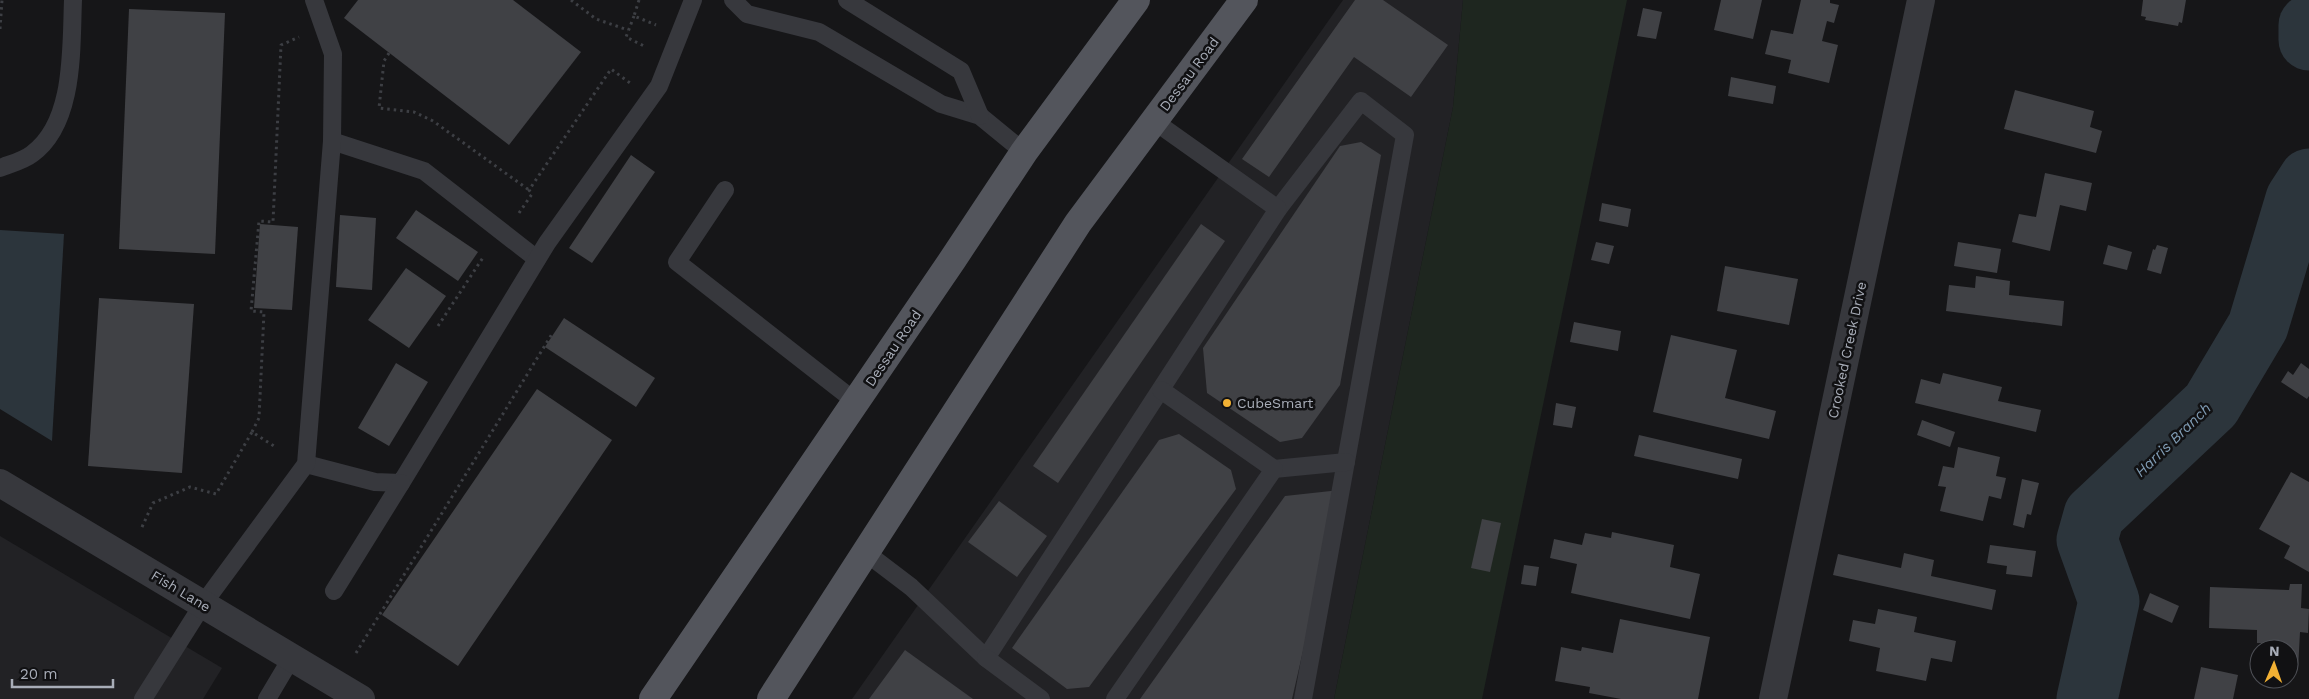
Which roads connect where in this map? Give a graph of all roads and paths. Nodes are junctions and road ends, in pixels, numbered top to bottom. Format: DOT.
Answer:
graph roads {
  1 [pos="2,0"];
  2 [pos="73,0"];
  3 [pos="314,0"];
  4 [pos="571,0"];
  5 [pos="639,0"];
  6 [pos="693,0"];
  7 [pos="734,0"];
  8 [pos="847,0"];
  9 [pos="1136,0"];
  10 [pos="1244,0"];
  11 [pos="1921,0"];
  12 [pos="634,16"];
  13 [pos="661,27"];
  14 [pos="0,29"];
  15 [pos="628,30"];
  16 [pos="303,35"];
  17 [pos="651,50"];
  18 [pos="389,53"];
  19 [pos="636,87"];
  20 [pos="980,116"];
  21 [pos="1154,121"];
  22 [pos="332,141"];
  23 [pos="1024,152"];
  24 [pos="0,168"];
  25 [pos="529,190"];
  26 [pos="725,190"];
  27 [pos="1278,209"];
  28 [pos="518,214"];
  29 [pos="484,256"];
  30 [pos="537,259"];
  31 [pos="438,326"];
  32 [pos="552,334"];
  33 [pos="1161,390"];
  34 [pos="856,402"];
  35 [pos="252,432"];
  36 [pos="277,448"];
  37 [pos="1346,462"];
  38 [pos="306,464"];
  39 [pos="1274,469"];
  40 [pos="0,483"];
  41 [pos="401,483"];
  42 [pos="142,527"];
  43 [pos="865,552"];
  44 [pos="334,591"];
  45 [pos="203,604"];
  46 [pos="356,653"];
  47 [pos="292,657"];
  48 [pos="986,658"];
  49 [pos="143,699"];
  50 [pos="267,699"];
  51 [pos="361,699"];
  52 [pos="653,699"];
  53 [pos="771,699"];
  54 [pos="1041,699"];
  55 [pos="1115,699"];
  56 [pos="1303,699"];
  57 [pos="1773,699"];
  1 -- 14 [label="path"];
  2 -- 24 [label="lane"];
  3 -- 22 [label="lane"];
  4 -- 15 [label="path"];
  5 -- 12 [label="path"];
  6 -- 30 [label="lane"];
  7 -- 20 [label="lane"];
  8 -- 20 [label="lane"];
  9 -- 23 [label="main road, Dessau Road"];
  10 -- 21 [label="main road, Dessau Road"];
  11 -- 57 [label="street, Crooked Creek Drive"];
  12 -- 13 [label="path"];
  12 -- 15 [label="path"];
  15 -- 17 [label="path"];
  16 -- 35 [label="path"];
  18 -- 25 [label="path"];
  19 -- 25 [label="path"];
  20 -- 23 [label="lane"];
  21 -- 27 [label="lane"];
  21 -- 43 [label="main road, Dessau Road"];
  22 -- 30 [label="lane"];
  22 -- 38 [label="lane"];
  23 -- 34 [label="main road, Dessau Road"];
  25 -- 28 [label="path"];
  26 -- 34 [label="lane"];
  27 -- 33 [label="lane"];
  27 -- 37 [label="lane"];
  29 -- 31 [label="path"];
  30 -- 41 [label="lane"];
  32 -- 46 [label="path"];
  33 -- 39 [label="lane"];
  33 -- 48 [label="lane"];
  34 -- 52 [label="main road, Dessau Road"];
  35 -- 36 [label="path"];
  35 -- 42 [label="path"];
  37 -- 39 [label="lane"];
  37 -- 56 [label="lane"];
  38 -- 41 [label="lane"];
  38 -- 45 [label="lane"];
  39 -- 55 [label="lane"];
  40 -- 45 [label="street, Fish Lane"];
  41 -- 44 [label="lane"];
  43 -- 48 [label="lane"];
  43 -- 53 [label="main road, Dessau Road"];
  45 -- 47 [label="street, Fish Lane"];
  45 -- 49 [label="lane"];
  47 -- 50 [label="lane"];
  47 -- 51 [label="street, Fish Lane"];
  48 -- 54 [label="lane"];
}
